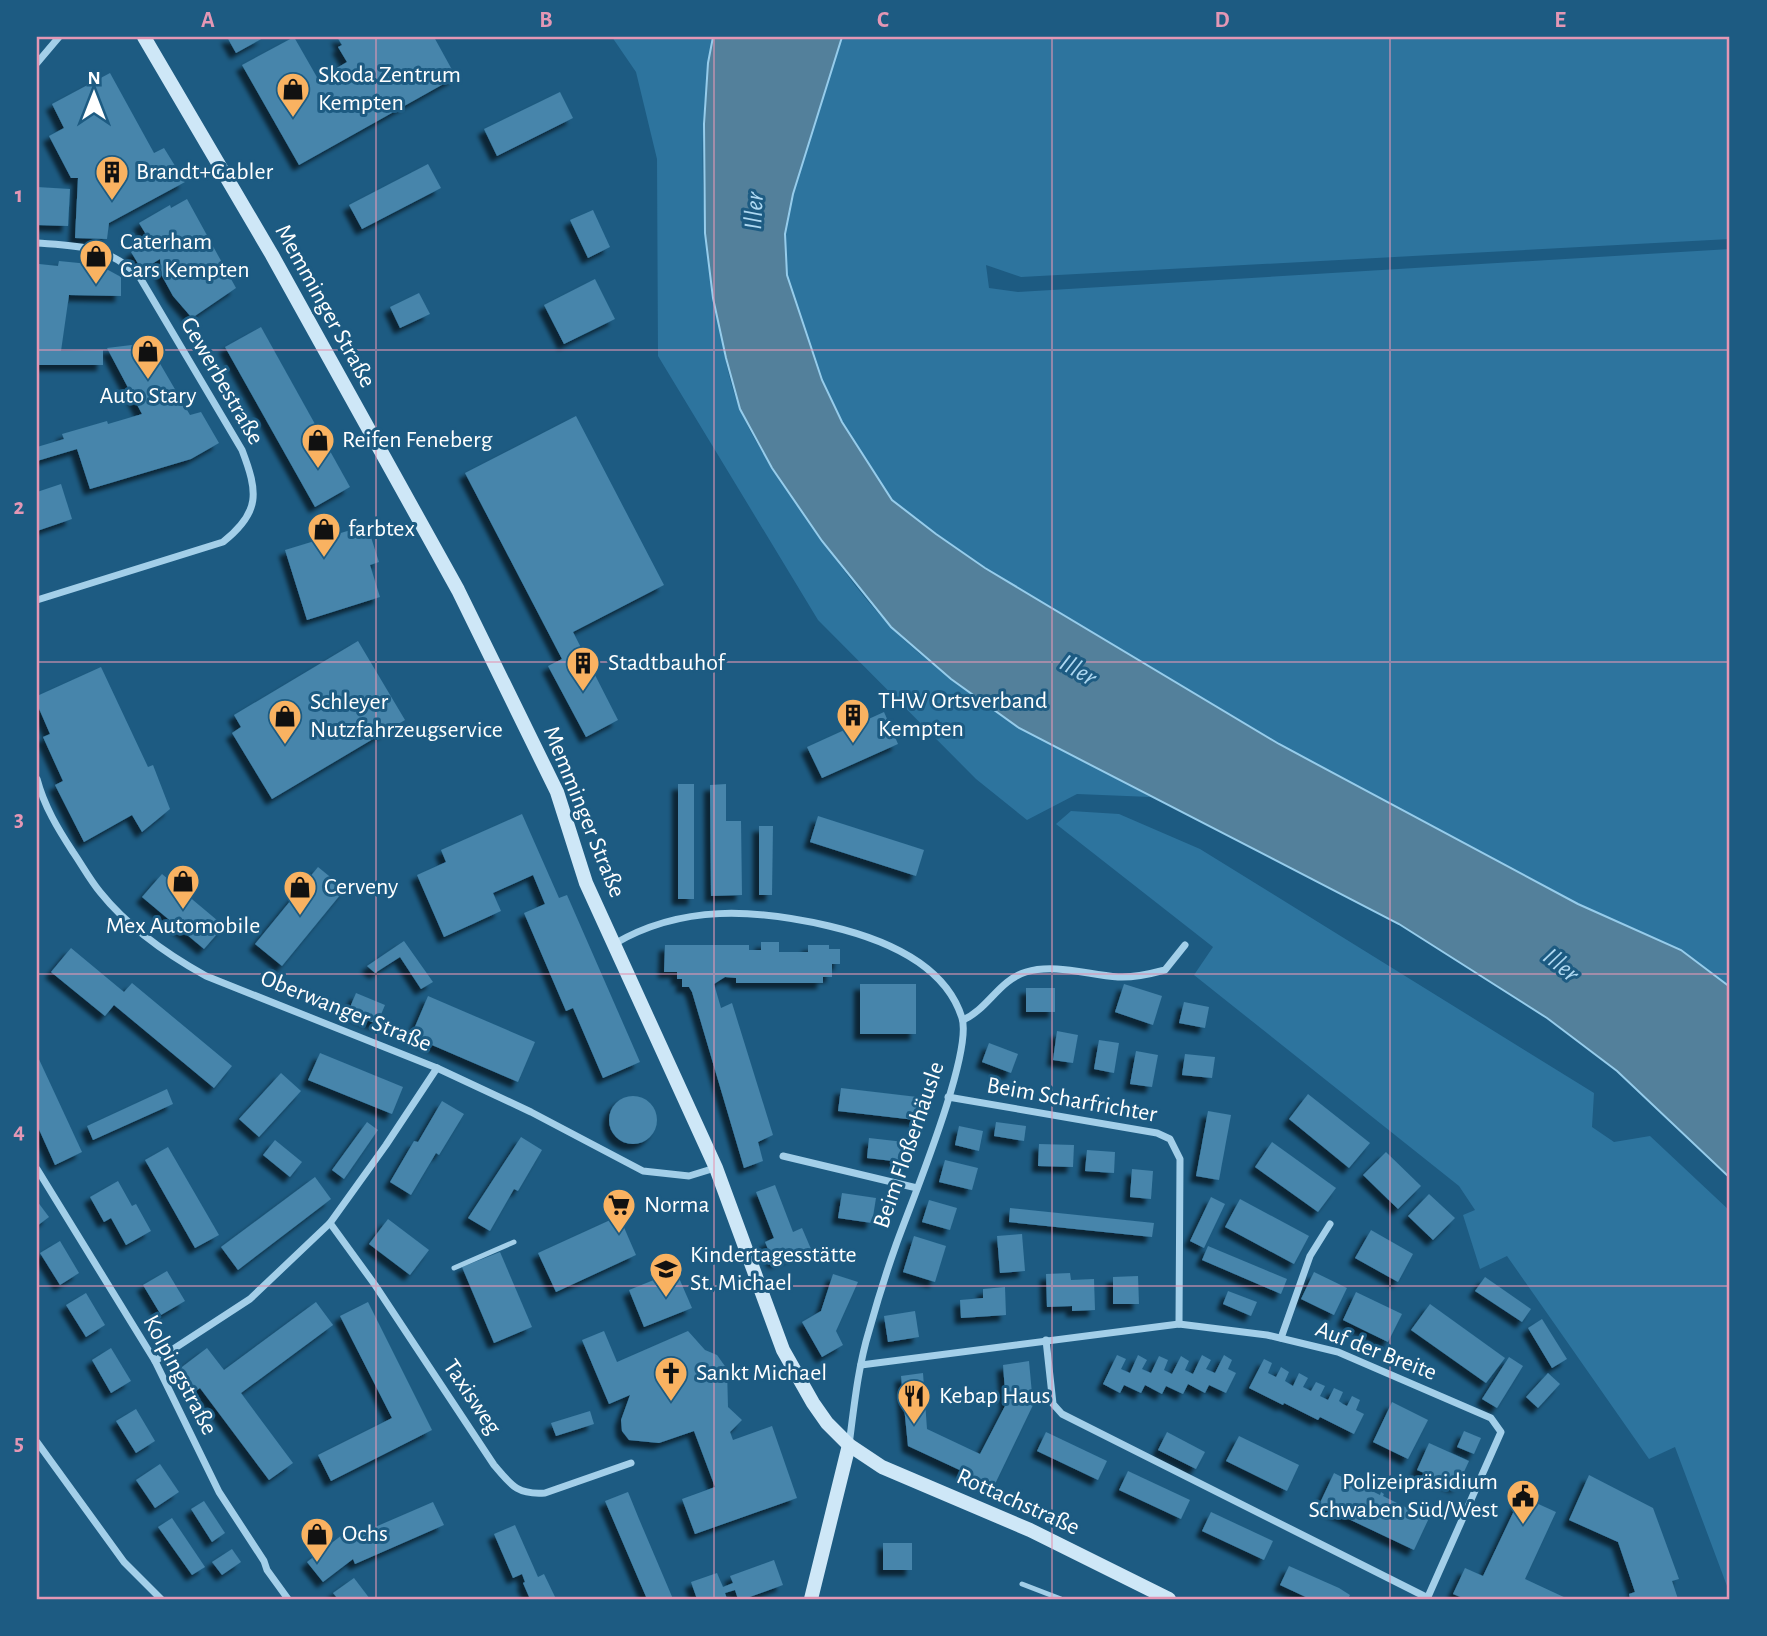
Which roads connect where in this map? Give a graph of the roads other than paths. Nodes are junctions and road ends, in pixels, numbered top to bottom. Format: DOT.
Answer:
graph roads {
  1 [pos="59,37"];
  2 [pos="144,37"];
  3 [pos="37,63"];
  4 [pos="37,243"];
  5 [pos="37,600"];
  6 [pos="37,779"];
  7 [pos="614,944"];
  8 [pos="1185,945"];
  9 [pos="963,1020"];
  10 [pos="437,1068"];
  11 [pos="948,1097"];
  12 [pos="783,1156"];
  13 [pos="716,1168"];
  14 [pos="37,1169"];
  15 [pos="917,1188"];
  16 [pos="330,1223"];
  17 [pos="1330,1224"];
  18 [pos="514,1242"];
  19 [pos="454,1268"];
  20 [pos="1179,1324"];
  21 [pos="1280,1338"];
  22 [pos="1046,1340"];
  23 [pos="155,1361"];
  24 [pos="861,1365"];
  25 [pos="37,1442"];
  26 [pos="849,1445"];
  27 [pos="631,1463"];
  28 [pos="1022,1584"];
  29 [pos="162,1599"];
  30 [pos="288,1599"];
  31 [pos="811,1599"];
  32 [pos="1061,1599"];
  33 [pos="1169,1599"];
  34 [pos="1428,1599"];
  1 -- 3 [label="street"];
  2 -- 7 [label="main road, Memminger Straße"];
  4 -- 5 [label="street, Gewerbestraße"];
  6 -- 10 [label="street, Oberwanger Straße"];
  7 -- 9 [label="street"];
  7 -- 13 [label="main road, Memminger Straße"];
  8 -- 9 [label="street"];
  9 -- 11 [label="street, Beim Floßerhäusle"];
  10 -- 13 [label="street, Oberwanger Straße"];
  10 -- 16 [label="street"];
  11 -- 15 [label="street, Beim Floßerhäusle"];
  11 -- 20 [label="street, Beim Scharfrichter"];
  12 -- 15 [label="street"];
  13 -- 26 [label="main road, Memminger Straße"];
  14 -- 23 [label="street, Kolpingstraße"];
  15 -- 24 [label="street, Beim Floßerhäusle"];
  16 -- 23 [label="street"];
  16 -- 27 [label="street, Taxisweg"];
  17 -- 21 [label="street"];
  18 -- 19 [label="lane"];
  20 -- 21 [label="street, Auf der Breite"];
  20 -- 22 [label="street, Auf der Breite"];
  21 -- 34 [label="street, Auf der Breite"];
  22 -- 24 [label="street, Auf der Breite"];
  22 -- 34 [label="street, Auf der Breite"];
  23 -- 30 [label="street, Kolpingstraße"];
  24 -- 26 [label="street, Beim Floßerhäusle"];
  25 -- 29 [label="street"];
  26 -- 31 [label="main road"];
  26 -- 33 [label="main road, Rottachstraße"];
  28 -- 32 [label="lane"];
}
